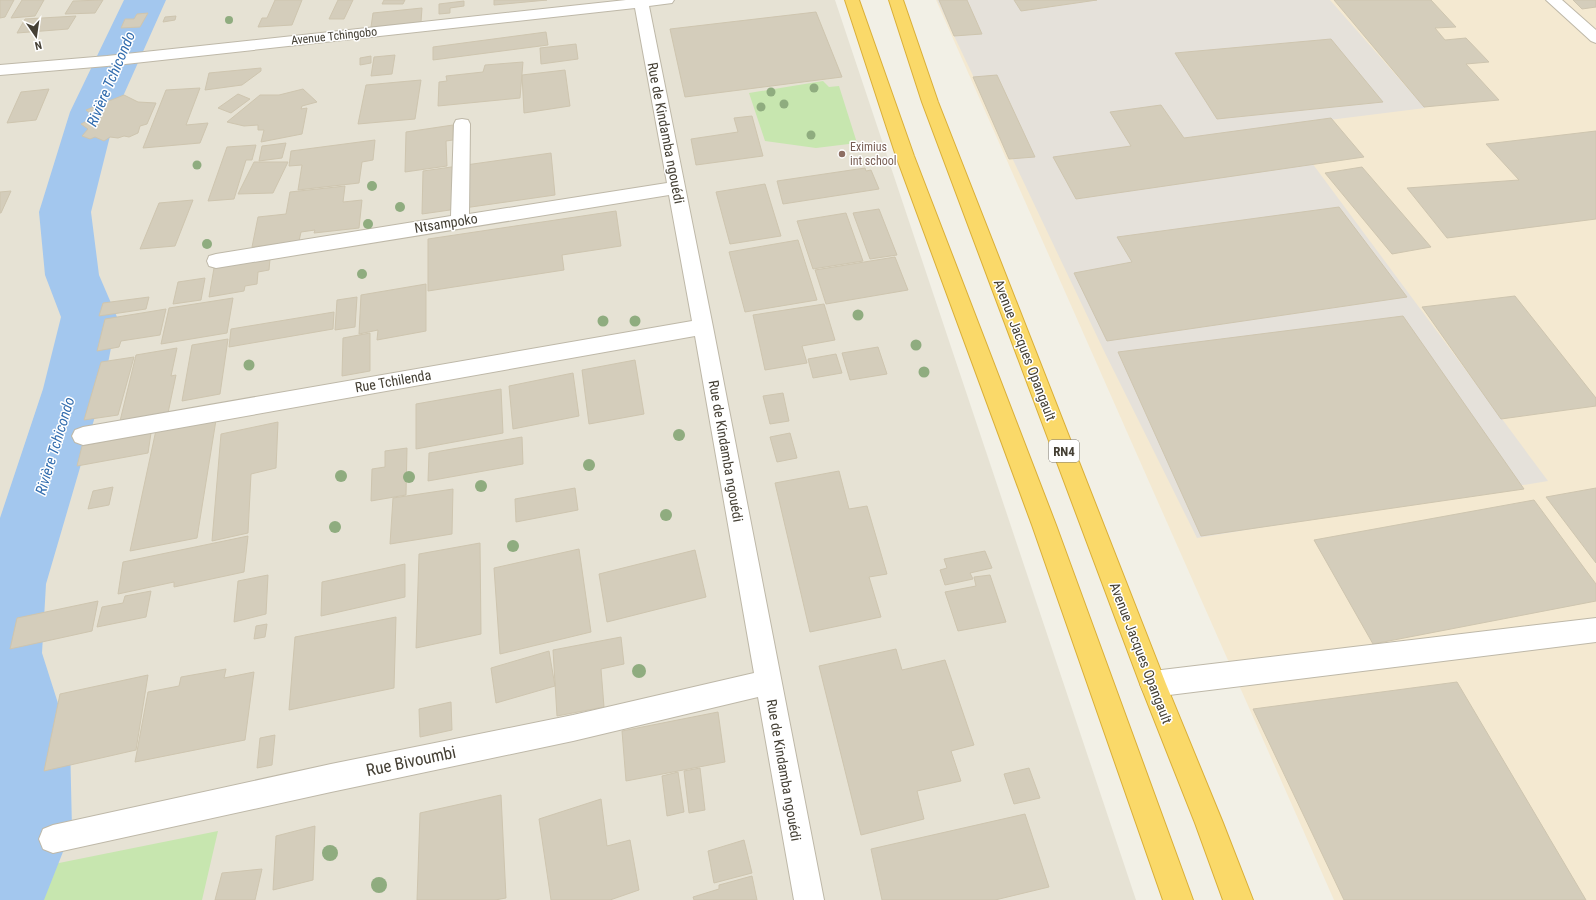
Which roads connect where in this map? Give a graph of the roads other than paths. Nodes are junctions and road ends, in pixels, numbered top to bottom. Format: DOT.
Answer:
graph roads {
  1 [pos="666,0"];
  2 [pos="852,0"];
  3 [pos="896,0"];
  4 [pos="1553,0"];
  5 [pos="641,3"];
  6 [pos="1596,38"];
  7 [pos="0,70"];
  8 [pos="462,124"];
  9 [pos="676,188"];
  10 [pos="460,221"];
  11 [pos="216,261"];
  12 [pos="703,327"];
  13 [pos="83,436"];
  14 [pos="1596,630"];
  15 [pos="768,682"];
  16 [pos="1153,684"];
  17 [pos="53,839"];
  18 [pos="808,900"];
  19 [pos="1178,900"];
  20 [pos="1238,900"];
  1 -- 5 [label="street, Avenue Tchingobo"];
  2 -- 19 [label="highway"];
  3 -- 16 [label="highway, Avenue Jacques Opangault / RN4"];
  4 -- 6 [label="street"];
  5 -- 7 [label="street, Avenue Tchingobo"];
  5 -- 9 [label="street, Rue de Kindamba ngouédi"];
  8 -- 10 [label="street"];
  9 -- 10 [label="street, Ntsampoko"];
  9 -- 12 [label="street, Rue de Kindamba ngouédi"];
  10 -- 11 [label="street, Ntsampoko"];
  12 -- 13 [label="street, Rue Tchilenda"];
  12 -- 15 [label="street, Rue de Kindamba ngouédi"];
  14 -- 16 [label="street"];
  15 -- 17 [label="street, Rue Bivoumbi"];
  15 -- 18 [label="street, Rue de Kindamba ngouédi"];
  16 -- 20 [label="highway, Avenue Jacques Opangault / RN4"];
}
